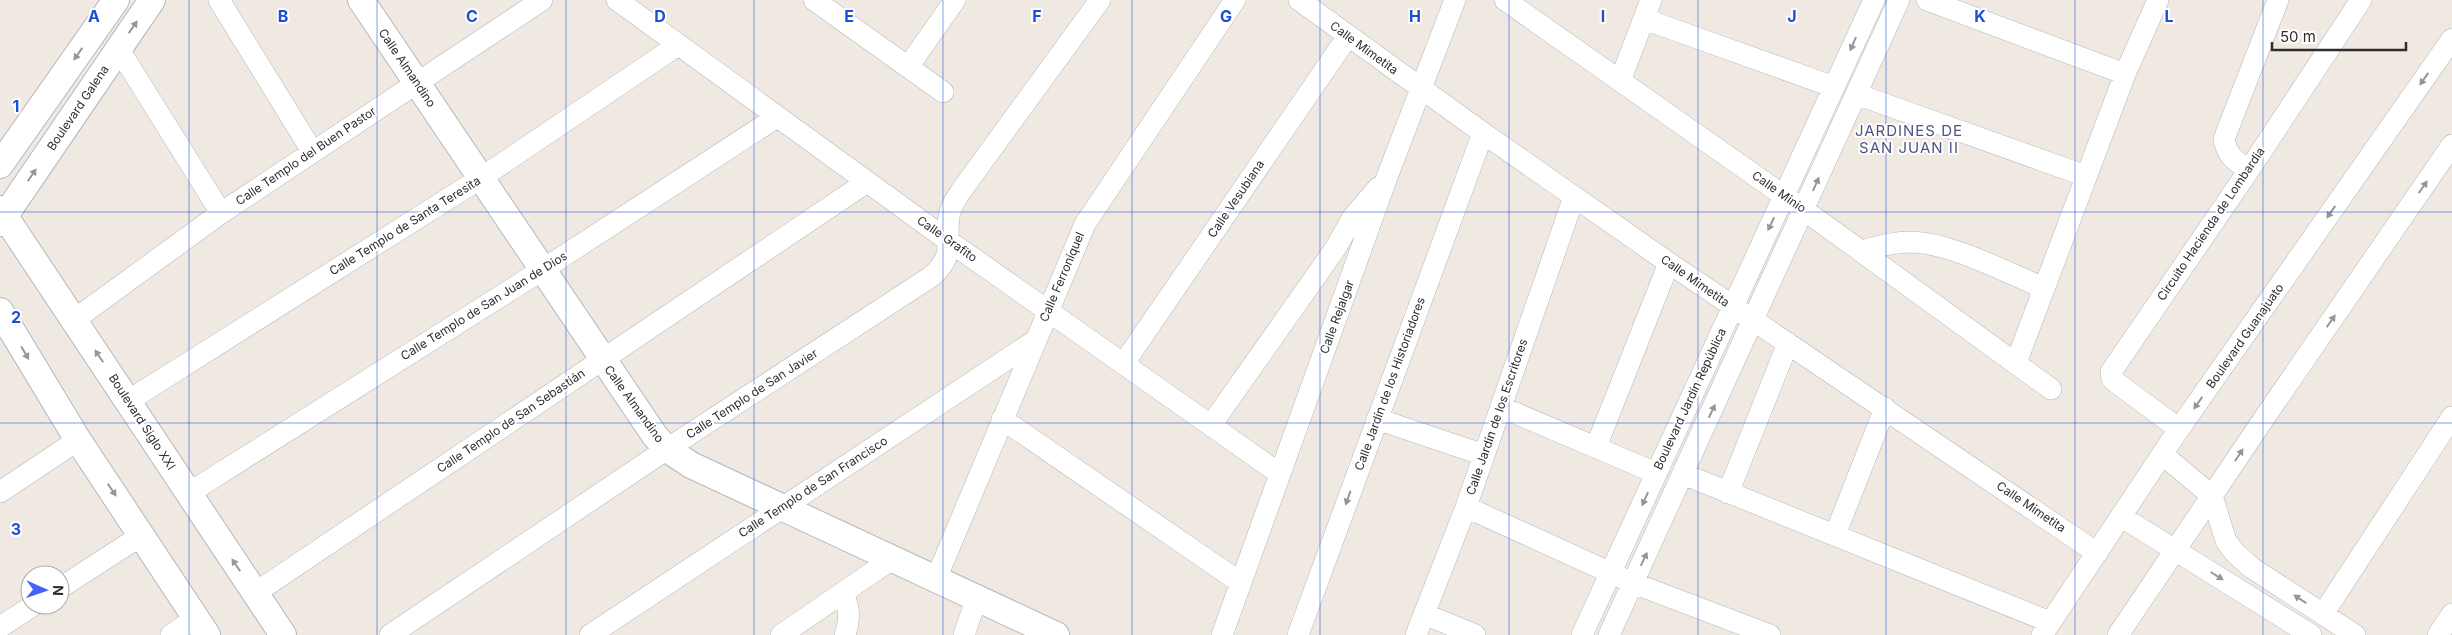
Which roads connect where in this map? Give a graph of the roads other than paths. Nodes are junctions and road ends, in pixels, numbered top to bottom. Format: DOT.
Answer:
graph roads {
  1 [pos="116,0"];
  2 [pos="152,0"];
  3 [pos="219,0"];
  4 [pos="361,0"];
  5 [pos="542,0"];
  6 [pos="617,0"];
  7 [pos="955,0"];
  8 [pos="1100,0"];
  9 [pos="1235,0"];
  10 [pos="1299,0"];
  11 [pos="1455,0"];
  12 [pos="1505,0"];
  13 [pos="1874,0"];
  14 [pos="1900,0"];
  15 [pos="1926,0"];
  16 [pos="2158,0"];
  17 [pos="2278,0"];
  18 [pos="2361,0"];
  19 [pos="823,3"];
  20 [pos="1530,7"];
  21 [pos="1647,9"];
  22 [pos="1348,36"];
  23 [pos="2452,39"];
  24 [pos="678,45"];
  25 [pos="118,48"];
  26 [pos="908,67"];
  27 [pos="2125,74"];
  28 [pos="1620,81"];
  29 [pos="417,83"];
  30 [pos="1834,87"];
  31 [pos="1421,90"];
  32 [pos="944,92"];
  33 [pos="1856,94"];
  34 [pos="776,116"];
  35 [pos="1483,133"];
  36 [pos="2452,145"];
  37 [pos="312,151"];
  38 [pos="0,165"];
  39 [pos="2249,170"];
  40 [pos="2086,176"];
  41 [pos="1387,177"];
  42 [pos="482,178"];
  43 [pos="867,182"];
  44 [pos="1784,196"];
  45 [pos="1574,197"];
  46 [pos="1804,210"];
  47 [pos="221,213"];
  48 [pos="2,216"];
  49 [pos="950,242"];
  50 [pos="1862,251"];
  51 [pos="1669,263"];
  52 [pos="542,270"];
  53 [pos="2044,288"];
  54 [pos="1733,307"];
  55 [pos="0,311"];
  56 [pos="1049,311"];
  57 [pos="74,320"];
  58 [pos="1754,321"];
  59 [pos="1036,340"];
  60 [pos="1788,343"];
  61 [pos="602,360"];
  62 [pos="1124,363"];
  63 [pos="2016,363"];
  64 [pos="2051,389"];
  65 [pos="128,401"];
  66 [pos="1501,407"];
  67 [pos="1885,408"];
  68 [pos="2452,417"];
  69 [pos="1002,419"];
  70 [pos="1378,419"];
  71 [pos="1212,425"];
  72 [pos="2179,429"];
  73 [pos="78,440"];
  74 [pos="1596,447"];
  75 [pos="667,449"];
  76 [pos="2162,454"];
  77 [pos="1484,455"];
  78 [pos="1656,473"];
  79 [pos="1280,474"];
  80 [pos="1683,474"];
  81 [pos="0,492"];
  82 [pos="189,493"];
  83 [pos="1728,493"];
  84 [pos="2212,496"];
  85 [pos="782,507"];
  86 [pos="1466,507"];
  87 [pos="2122,517"];
  88 [pos="142,535"];
  89 [pos="1834,536"];
  90 [pos="2176,550"];
  91 [pos="2097,553"];
  92 [pos="892,559"];
  93 [pos="1611,573"];
  94 [pos="936,579"];
  95 [pos="70,582"];
  96 [pos="1241,582"];
  97 [pos="1633,583"];
  98 [pos="255,593"];
  99 [pos="843,594"];
  100 [pos="976,600"];
  101 [pos="20,614"];
  102 [pos="1424,614"];
  103 [pos="2323,614"];
  104 [pos="2452,614"];
  105 [pos="0,627"];
  106 [pos="202,627"];
  107 [pos="2046,629"];
  108 [pos="172,635"];
  109 [pos="283,635"];
  110 [pos="390,635"];
  111 [pos="590,635"];
  112 [pos="781,635"];
  113 [pos="845,635"];
  114 [pos="964,635"];
  115 [pos="1056,635"];
  116 [pos="1222,635"];
  117 [pos="1298,635"];
  118 [pos="1416,635"];
  119 [pos="1475,635"];
  120 [pos="1582,635"];
  121 [pos="1609,635"];
  122 [pos="1770,635"];
  123 [pos="2118,635"];
  124 [pos="2310,635"];
  125 [pos="2356,635"];
  126 [pos="2438,635"];
  1 -- 38 [label="street, one-way"];
  25 -- 2 [label="street, Boulevard Galena, one-way"];
  3 -- 37 [label="street"];
  4 -- 29 [label="street, Calle Almandino"];
  5 -- 29 [label="street, Calle Templo del Buen Pastor"];
  6 -- 24 [label="street, Calle Grafito"];
  7 -- 26 [label="street"];
  8 -- 49 [label="street"];
  9 -- 56 [label="street, Calle Ferroníquel"];
  10 -- 22 [label="street, Calle Mimetita"];
  11 -- 31 [label="street, Calle Rejalgar"];
  12 -- 20 [label="street, Calle Minio"];
  13 -- 30 [label="street, Boulevard Jardín República, one-way"];
  14 -- 33 [label="street, Boulevard Jardín República"];
  15 -- 27 [label="street"];
  16 -- 27 [label="street"];
  17 -- 39 [label="street"];
  18 -- 39 [label="street, Circuito Hacienda de Lombardia"];
  19 -- 26 [label="street"];
  20 -- 28 [label="street, Calle Minio"];
  21 -- 28 [label="street"];
  21 -- 30 [label="street"];
  22 -- 31 [label="street, Calle Mimetita"];
  22 -- 62 [label="street, Calle Vesubiana"];
  23 -- 72 [label="street, Boulevard Guanajuato, one-way"];
  24 -- 34 [label="street, Calle Grafito"];
  24 -- 42 [label="street, Calle Templo de Santa Teresita"];
  25 -- 47 [label="street"];
  48 -- 25 [label="street, Boulevard Galena, one-way"];
  26 -- 32 [label="street"];
  27 -- 40 [label="street"];
  28 -- 44 [label="street, Calle Minio"];
  29 -- 37 [label="street, Calle Templo del Buen Pastor"];
  29 -- 42 [label="street, Calle Almandino"];
  30 -- 44 [label="street, Boulevard Jardín República"];
  31 -- 35 [label="street, Calle Mimetita"];
  31 -- 41 [label="street, Calle Rejalgar"];
  33 -- 40 [label="street"];
  46 -- 33 [label="street, Boulevard Jardín República, one-way"];
  34 -- 43 [label="street, Calle Grafito"];
  34 -- 52 [label="street, Calle Templo de San Juan de Dios"];
  35 -- 45 [label="street, Calle Mimetita"];
  35 -- 70 [label="street, Calle Jardín de los Historiadores"];
  84 -- 36 [label="street, one-way"];
  37 -- 47 [label="street, Calle Templo del Buen Pastor"];
  39 -- 72 [label="street, Circuito Hacienda de Lombardia"];
  40 -- 53 [label="street"];
  41 -- 71 [label="street"];
  41 -- 79 [label="street, Calle Rejalgar"];
  42 -- 52 [label="street, Calle Almandino"];
  42 -- 65 [label="street, Calle Templo de Santa Teresita"];
  43 -- 49 [label="street, Calle Grafito"];
  43 -- 61 [label="street, Calle Templo de San Sebastián"];
  44 -- 46 [label="street, Calle Minio"];
  44 -- 54 [label="street, Boulevard Jardín República, one-way"];
  45 -- 51 [label="street, Calle Mimetita"];
  45 -- 66 [label="street, Calle Jardín de los Escritores"];
  46 -- 50 [label="street, Calle Minio"];
  46 -- 58 [label="street, Boulevard Jardín República"];
  47 -- 57 [label="street, Calle Templo del Buen Pastor"];
  48 -- 57 [label="street, Boulevard Siglo XXI"];
  49 -- 56 [label="street, Calle Grafito"];
  49 -- 75 [label="street, Calle Templo de San Javier"];
  50 -- 53 [label="street"];
  50 -- 63 [label="street, Calle Minio"];
  51 -- 54 [label="street, Calle Mimetita"];
  51 -- 74 [label="street"];
  52 -- 61 [label="street, Calle Almandino"];
  52 -- 82 [label="street, Calle Templo de San Juan de Dios"];
  53 -- 63 [label="street"];
  54 -- 58 [label="street, Calle Mimetita"];
  54 -- 78 [label="street, Boulevard Jardín República"];
  55 -- 73 [label="street, one-way"];
  56 -- 59 [label="street, Calle Ferroníquel"];
  56 -- 62 [label="street, Calle Grafito"];
  65 -- 57 [label="street, Boulevard Siglo XXI, one-way"];
  58 -- 60 [label="street, Calle Mimetita"];
  80 -- 58 [label="street, Boulevard Jardín República, one-way"];
  59 -- 69 [label="street, Calle Ferroníquel"];
  59 -- 85 [label="street, Calle Templo de San Francisco"];
  60 -- 67 [label="street, Calle Mimetita"];
  60 -- 83 [label="street"];
  61 -- 75 [label="street, Calle Almandino"];
  61 -- 98 [label="street, Calle Templo de San Sebastián"];
  62 -- 71 [label="street, Calle Grafito"];
  63 -- 64 [label="street, Calle Minio"];
  65 -- 82 [label="street, Boulevard Siglo XXI"];
  66 -- 74 [label="street"];
  66 -- 77 [label="street, Calle Jardín de los Escritores"];
  67 -- 89 [label="street"];
  67 -- 91 [label="street, Calle Mimetita"];
  68 -- 103 [label="street"];
  69 -- 94 [label="street, Calle Ferroníquel"];
  69 -- 96 [label="street"];
  70 -- 77 [label="street"];
  70 -- 117 [label="street, Calle Jardín de los Historiadores, one-way"];
  71 -- 79 [label="street, Calle Grafito"];
  72 -- 76 [label="street, Boulevard Guanajuato"];
  73 -- 81 [label="street"];
  73 -- 88 [label="street, one-way"];
  74 -- 78 [label="street"];
  75 -- 85 [label="street, Calle Almandino"];
  75 -- 110 [label="street, Calle Templo de San Javier"];
  76 -- 84 [label="street"];
  76 -- 87 [label="street, Boulevard Guanajuato"];
  77 -- 86 [label="street, Calle Jardín de los Escritores"];
  78 -- 93 [label="street, Boulevard Jardín República, one-way"];
  79 -- 96 [label="street, Calle Rejalgar"];
  80 -- 83 [label="street"];
  97 -- 80 [label="street, Boulevard Jardín República, one-way"];
  98 -- 82 [label="street, Boulevard Siglo XXI, one-way"];
  83 -- 89 [label="street"];
  84 -- 90 [label="street"];
  103 -- 84 [label="street, one-way"];
  85 -- 92 [label="street, Calle Almandino"];
  85 -- 111 [label="street, Calle Templo de San Francisco"];
  86 -- 93 [label="street"];
  86 -- 102 [label="street, Calle Jardín de los Escritores"];
  87 -- 90 [label="street"];
  87 -- 91 [label="street, Boulevard Guanajuato"];
  88 -- 95 [label="street"];
  88 -- 106 [label="street"];
  89 -- 107 [label="street"];
  90 -- 123 [label="street"];
  90 -- 124 [label="street, one-way"];
  91 -- 107 [label="street, Boulevard Guanajuato"];
  92 -- 94 [label="street, Calle Almandino"];
  92 -- 99 [label="street"];
  93 -- 97 [label="street"];
  93 -- 120 [label="street, Boulevard Jardín República"];
  94 -- 100 [label="street, Calle Almandino"];
  96 -- 116 [label="street, Calle Rejalgar"];
  97 -- 121 [label="street, Boulevard Jardín República"];
  97 -- 122 [label="street"];
  98 -- 109 [label="street, Boulevard Siglo XXI"];
  99 -- 112 [label="street"];
  99 -- 113 [label="street"];
  100 -- 114 [label="street"];
  100 -- 115 [label="street, Calle Almandino"];
  101 -- 105 [label="street"];
  102 -- 118 [label="street, Calle Jardín de los Escritores"];
  102 -- 119 [label="street"];
  103 -- 125 [label="street"];
  104 -- 126 [label="street"];
  106 -- 108 [label="street"];
}
